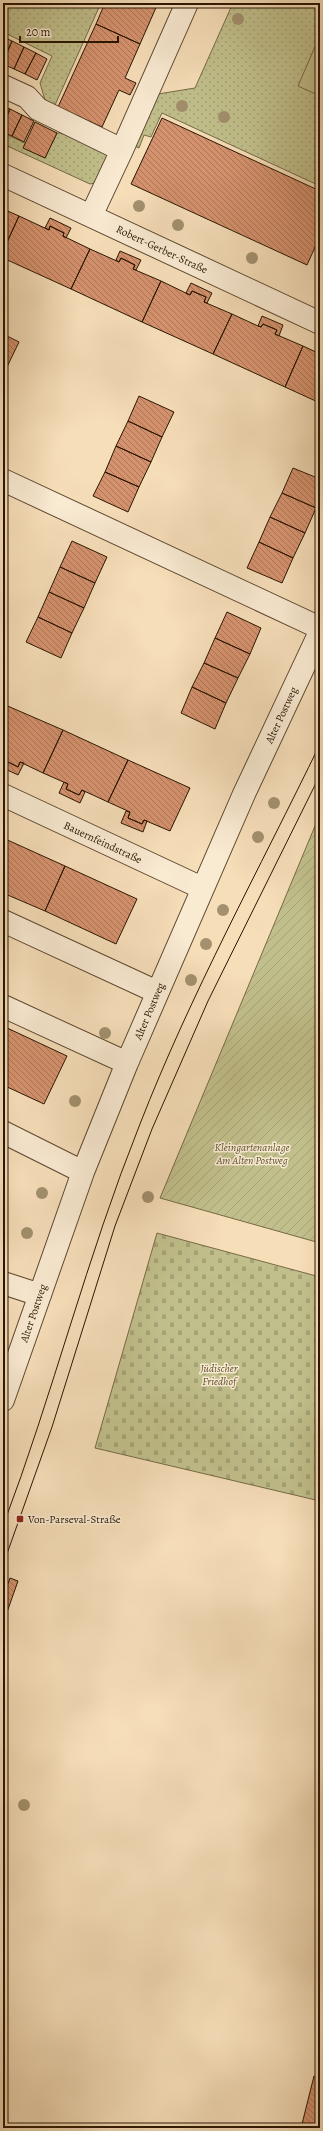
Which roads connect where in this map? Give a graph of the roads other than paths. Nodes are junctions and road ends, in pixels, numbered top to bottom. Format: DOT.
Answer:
graph roads {
  1 [pos="187,3"];
  2 [pos="3,86"];
  3 [pos="122,150"];
  4 [pos="3,176"];
  5 [pos="91,216"];
  6 [pos="320,323"];
  7 [pos="3,480"];
  8 [pos="320,628"];
  9 [pos="320,632"];
  10 [pos="3,795"];
  11 [pos="202,888"];
  12 [pos="3,921"];
  13 [pos="157,992"];
  14 [pos="3,1006"];
  15 [pos="127,1063"];
  16 [pos="3,1132"];
  17 [pos="83,1172"];
  18 [pos="3,1283"];
  19 [pos="40,1295"];
  20 [pos="3,1400"];
  1 -- 3 [label="street"];
  2 -- 3 [label="street"];
  3 -- 5 [label="street"];
  4 -- 5 [label="street, Robert-Gerber-Straße"];
  5 -- 6 [label="street, Robert-Gerber-Straße"];
  7 -- 8 [label="street"];
  9 -- 11 [label="street, Alter Postweg"];
  10 -- 11 [label="street, Bauernfeindstraße"];
  11 -- 13 [label="street, Alter Postweg"];
  12 -- 13 [label="street"];
  13 -- 15 [label="street, Alter Postweg"];
  14 -- 15 [label="street"];
  15 -- 17 [label="street, Alter Postweg"];
  16 -- 17 [label="street"];
  17 -- 19 [label="street, Alter Postweg"];
  18 -- 19 [label="street"];
  19 -- 20 [label="street, Alter Postweg"];
}
